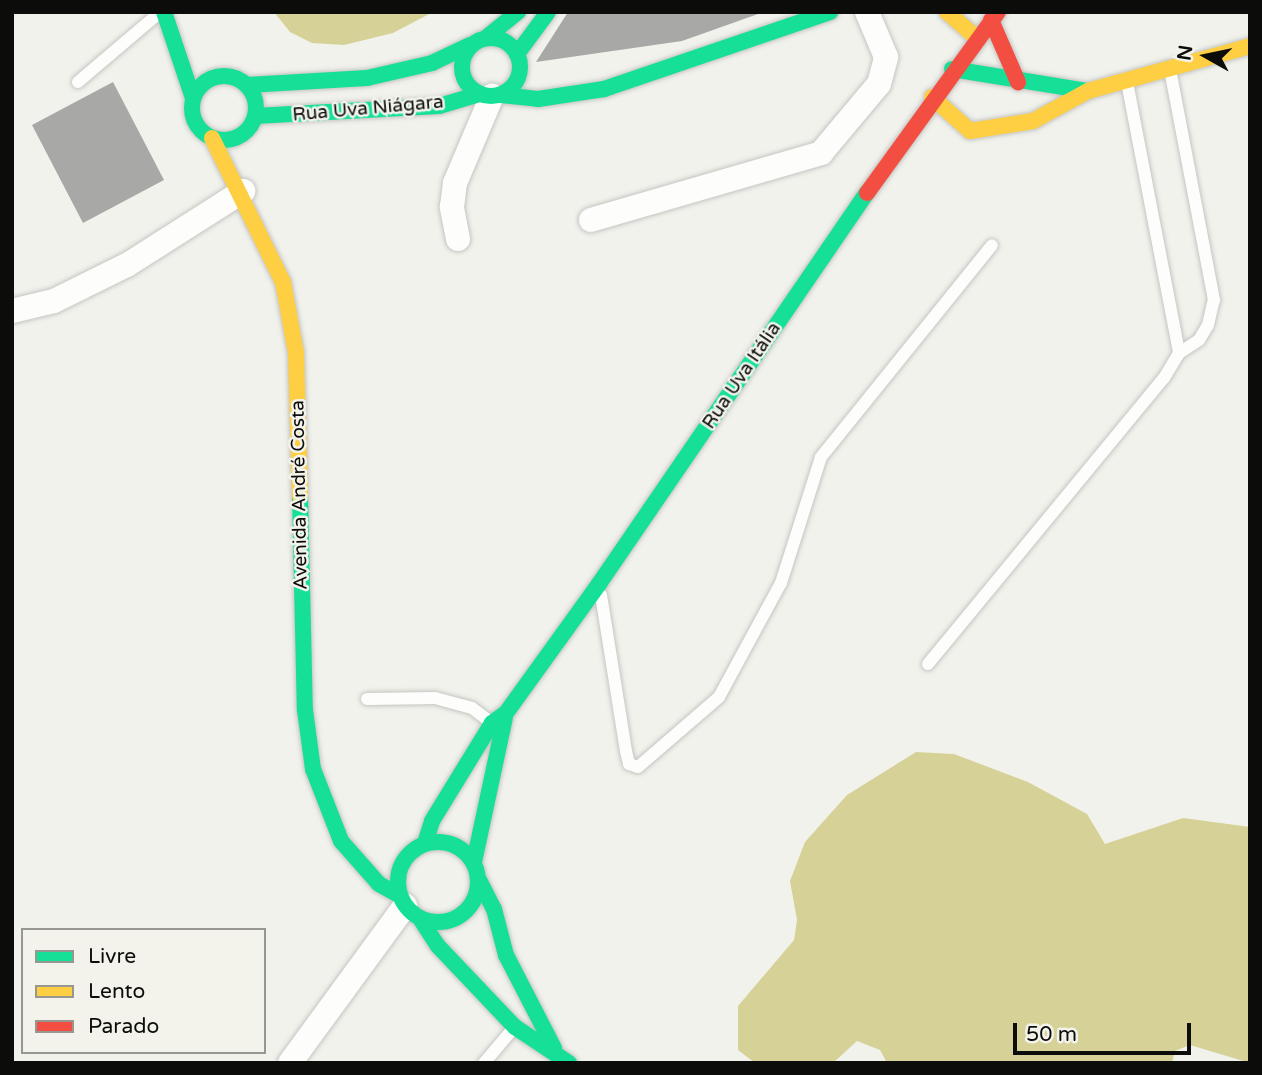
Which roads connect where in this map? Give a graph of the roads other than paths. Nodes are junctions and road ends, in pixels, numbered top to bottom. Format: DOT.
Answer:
graph roads {
  1 [pos="162,12"];
  2 [pos="518,12"];
  3 [pos="548,12"];
  4 [pos="830,12"];
  5 [pos="867,12"];
  6 [pos="947,12"];
  7 [pos="994,16"];
  8 [pos="173,37"];
  9 [pos="487,37"];
  10 [pos="976,37"];
  11 [pos="470,45"];
  12 [pos="1250,46"];
  13 [pos="517,54"];
  14 [pos="1170,66"];
  15 [pos="952,69"];
  16 [pos="559,78"];
  17 [pos="1126,78"];
  18 [pos="626,79"];
  19 [pos="78,82"];
  20 [pos="243,82"];
  21 [pos="1018,82"];
  22 [pos="1088,91"];
  23 [pos="491,95"];
  24 [pos="932,97"];
  25 [pos="193,98"];
  26 [pos="255,116"];
  27 [pos="970,131"];
  28 [pos="243,134"];
  29 [pos="946,137"];
  30 [pos="212,138"];
  31 [pos="922,143"];
  32 [pos="898,148"];
  33 [pos="241,187"];
  34 [pos="591,220"];
  35 [pos="458,239"];
  36 [pos="992,245"];
  37 [pos="12,310"];
  38 [pos="1179,353"];
  39 [pos="599,584"];
  40 [pos="928,664"];
  41 [pos="367,699"];
  42 [pos="497,728"];
  43 [pos="330,813"];
  44 [pos="367,841"];
  45 [pos="395,846"];
  46 [pos="420,846"];
  47 [pos="474,862"];
  48 [pos="479,880"];
  49 [pos="408,907"];
  50 [pos="515,1027"];
  51 [pos="554,1048"];
  52 [pos="290,1063"];
  53 [pos="484,1063"];
  54 [pos="569,1063"];
  1 -- 8 [label="main road"];
  1 -- 19 [label="lane"];
  2 -- 9 [label="main road"];
  3 -- 13 [label="main road"];
  4 -- 18 [label="main road"];
  5 -- 34 [label="street"];
  6 -- 10 [label="main road"];
  7 -- 10 [label="main road, Rua Uva Itália"];
  7 -- 21 [label="main road"];
  8 -- 20 [label="main road"];
  8 -- 25 [label="main road"];
  9 -- 11 [label="main road"];
  9 -- 13 [label="main road"];
  10 -- 15 [label="main road, Rua Uva Itália"];
  11 -- 20 [label="main road, Rua Uva Niágara"];
  11 -- 23 [label="main road"];
  12 -- 14 [label="main road"];
  13 -- 23 [label="main road"];
  14 -- 17 [label="main road"];
  14 -- 38 [label="lane"];
  15 -- 21 [label="main road"];
  15 -- 24 [label="main road, Rua Uva Itália"];
  16 -- 18 [label="main road"];
  17 -- 22 [label="main road"];
  17 -- 38 [label="lane"];
  18 -- 23 [label="main road"];
  20 -- 25 [label="main road"];
  20 -- 26 [label="main road"];
  21 -- 22 [label="main road"];
  22 -- 27 [label="main road"];
  23 -- 26 [label="main road, Rua Uva Niágara"];
  23 -- 35 [label="street"];
  24 -- 27 [label="main road"];
  24 -- 32 [label="main road, Rua Uva Itália"];
  25 -- 30 [label="main road"];
  26 -- 28 [label="main road"];
  27 -- 29 [label="main road"];
  28 -- 30 [label="main road"];
  28 -- 33 [label="main road, Avenida André Costa"];
  30 -- 33 [label="main road, Avenida André Costa"];
  31 -- 32 [label="main road"];
  32 -- 39 [label="main road, Rua Uva Itália"];
  33 -- 37 [label="street"];
  33 -- 43 [label="main road, Avenida André Costa"];
  36 -- 39 [label="lane"];
  38 -- 40 [label="lane"];
  39 -- 42 [label="main road, Rua Uva Itália"];
  41 -- 42 [label="lane"];
  42 -- 46 [label="main road, Rua Uva Itália"];
  42 -- 47 [label="main road, Rua Uva Itália"];
  43 -- 44 [label="main road"];
  43 -- 49 [label="main road, Avenida André Costa"];
  45 -- 46 [label="main road"];
  46 -- 47 [label="main road"];
  46 -- 49 [label="main road"];
  47 -- 48 [label="main road"];
  48 -- 49 [label="main road"];
  48 -- 51 [label="main road, Avenida André Costa"];
  49 -- 50 [label="main road, Avenida André Costa"];
  49 -- 52 [label="street"];
  50 -- 51 [label="main road, Avenida André Costa"];
  50 -- 53 [label="lane"];
  51 -- 54 [label="main road, Avenida André Costa"];
}
